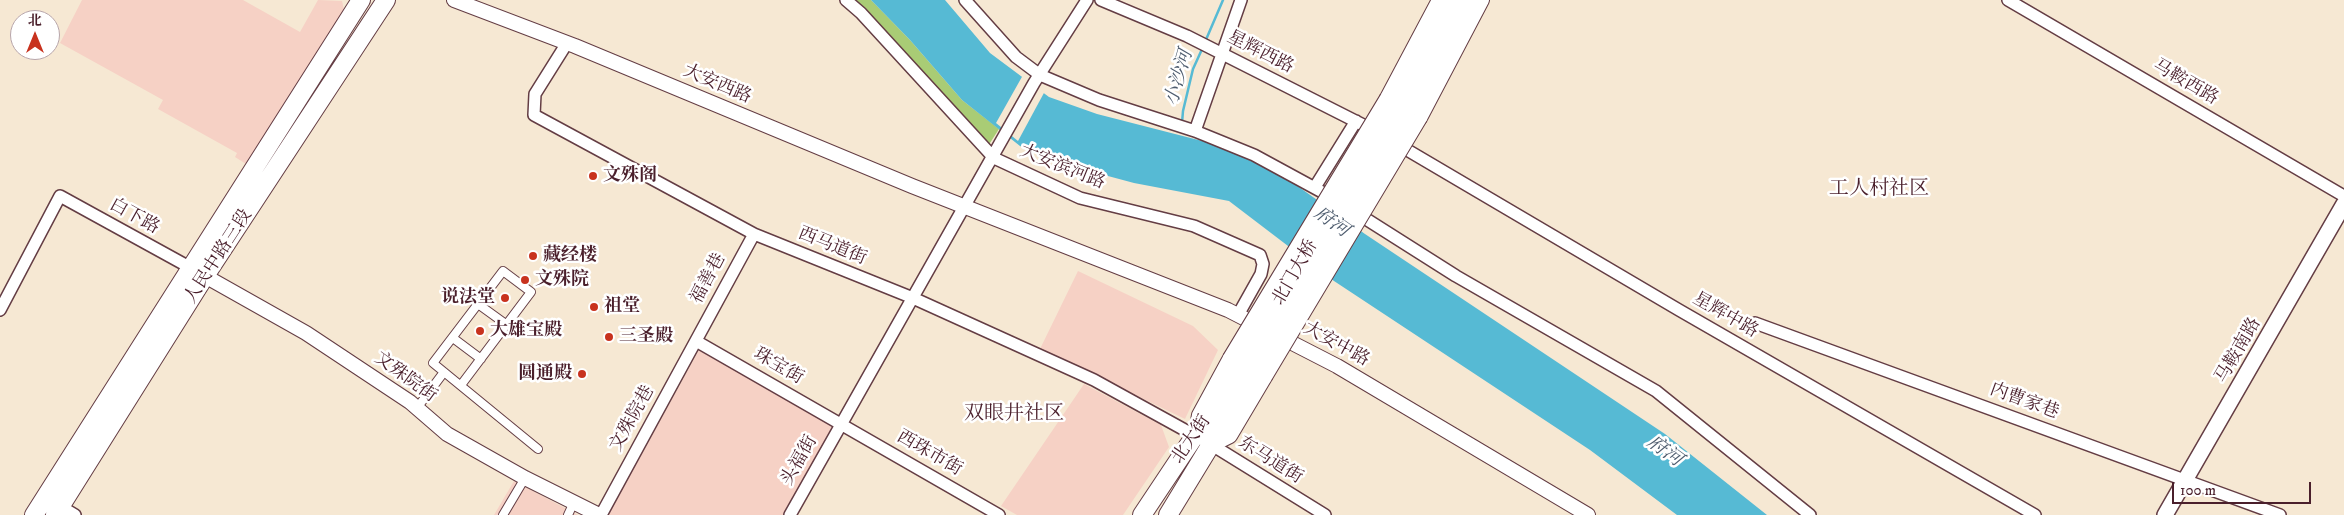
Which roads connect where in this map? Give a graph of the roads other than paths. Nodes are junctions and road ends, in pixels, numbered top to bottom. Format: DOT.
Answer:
graph roads {
  1 [pos="362,0"];
  2 [pos="386,0"];
  3 [pos="454,0"];
  4 [pos="846,0"];
  5 [pos="965,0"];
  6 [pos="1087,0"];
  7 [pos="1101,0"];
  8 [pos="1241,0"];
  9 [pos="1439,0"];
  10 [pos="1453,0"];
  11 [pos="1470,0"];
  12 [pos="1482,0"];
  13 [pos="2008,0"];
  14 [pos="567,43"];
  15 [pos="1219,52"];
  16 [pos="1037,79"];
  17 [pos="1403,108"];
  18 [pos="1356,121"];
  19 [pos="1192,130"];
  20 [pos="1399,145"];
  21 [pos="994,158"];
  22 [pos="1315,187"];
  23 [pos="2344,196"];
  24 [pos="2344,204"];
  25 [pos="965,207"];
  26 [pos="754,234"];
  27 [pos="198,272"];
  28 [pos="913,298"];
  29 [pos="478,304"];
  30 [pos="0,310"];
  31 [pos="1238,315"];
  32 [pos="1755,323"];
  33 [pos="507,325"];
  34 [pos="453,338"];
  35 [pos="696,341"];
  36 [pos="480,359"];
  37 [pos="1248,368"];
  38 [pos="444,372"];
  39 [pos="461,385"];
  40 [pos="417,408"];
  41 [pos="842,424"];
  42 [pos="1196,435"];
  43 [pos="1212,445"];
  44 [pos="538,449"];
  45 [pos="525,478"];
  46 [pos="2186,480"];
  47 [pos="59,508"];
  48 [pos="571,509"];
  49 [pos="34,515"];
  50 [pos="503,515"];
  51 [pos="600,515"];
  52 [pos="790,515"];
  53 [pos="999,515"];
  54 [pos="1142,515"];
  55 [pos="1168,515"];
  56 [pos="1325,515"];
  57 [pos="1588,515"];
  58 [pos="1810,515"];
  59 [pos="2035,515"];
  60 [pos="2165,515"];
  61 [pos="2280,515"];
  1 -- 27 [label="main road, 人民中路三段"];
  2 -- 27 [label="main road, 人民中路三段"];
  3 -- 14 [label="street, 大安西路"];
  4 -- 21 [label="street, 大安滨河路"];
  5 -- 16 [label="street"];
  6 -- 16 [label="street, 头福街"];
  7 -- 15 [label="street, 星辉西路"];
  8 -- 15 [label="street"];
  9 -- 17 [label="street"];
  10 -- 17 [label="main road"];
  11 -- 17 [label="main road"];
  12 -- 17 [label="street"];
  13 -- 23 [label="street, 马鞍西路"];
  14 -- 25 [label="street, 大安西路"];
  14 -- 26 [label="street, 西马道街"];
  15 -- 18 [label="street, 星辉西路"];
  15 -- 19 [label="street"];
  16 -- 19 [label="street"];
  16 -- 21 [label="street, 头福街"];
  17 -- 37 [label="main road, 北门大桥, bridge"];
  17 -- 37 [label="street, bridge"];
  18 -- 20 [label="street, 星辉西路"];
  18 -- 22 [label="street"];
  19 -- 22 [label="street"];
  20 -- 59 [label="street, 星辉中路"];
  21 -- 25 [label="street, 头福街"];
  21 -- 31 [label="street, 大安滨河路"];
  22 -- 58 [label="street"];
  24 -- 46 [label="main road, 马鞍南路"];
  25 -- 28 [label="street, 头福街"];
  25 -- 31 [label="street, 大安中路"];
  26 -- 28 [label="street, 西马道街"];
  26 -- 35 [label="street, 福善巷"];
  27 -- 30 [label="street, 白下路"];
  27 -- 40 [label="street, 文殊院街"];
  27 -- 47 [label="main road, 人民中路三段"];
  28 -- 41 [label="street, 头福街"];
  28 -- 42 [label="street, 西马道街"];
  29 -- 33 [label="street"];
  29 -- 33 [label="street"];
  29 -- 34 [label="street"];
  31 -- 57 [label="street, 大安中路"];
  32 -- 46 [label="street, 内曹家巷"];
  33 -- 36 [label="street"];
  34 -- 36 [label="street"];
  34 -- 38 [label="street"];
  35 -- 41 [label="street, 珠宝街"];
  35 -- 51 [label="street, 文殊院巷"];
  36 -- 39 [label="street"];
  37 -- 42 [label="main road, 北大街"];
  37 -- 43 [label="main road, 北大街"];
  38 -- 39 [label="street"];
  38 -- 40 [label="street"];
  39 -- 44 [label="street"];
  40 -- 45 [label="street, 文殊院街"];
  41 -- 52 [label="street, 头福街"];
  41 -- 53 [label="street, 西珠市街"];
  42 -- 43 [label="street, 东马道街"];
  42 -- 54 [label="main road, 北大街"];
  43 -- 55 [label="main road, 北大街"];
  43 -- 56 [label="street, 东马道街"];
  45 -- 48 [label="street, 文殊院街"];
  45 -- 50 [label="street"];
  46 -- 60 [label="main road, 马鞍南路"];
  46 -- 61 [label="street, 内曹家巷"];
  47 -- 49 [label="main road, 人民中路三段"];
  48 -- 51 [label="street, 文殊院街"];
}
